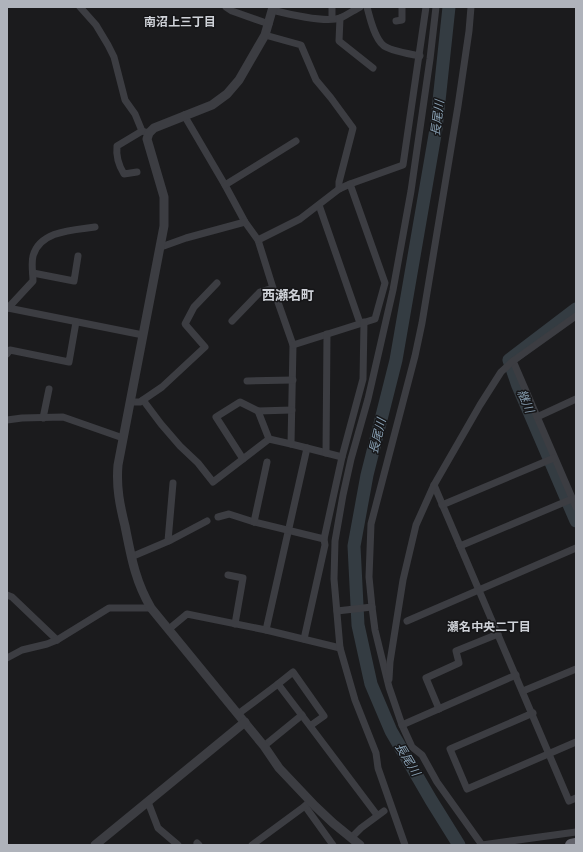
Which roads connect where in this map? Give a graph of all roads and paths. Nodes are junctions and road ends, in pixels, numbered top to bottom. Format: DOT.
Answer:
graph roads {
  1 [pos="80,7"];
  2 [pos="226,7"];
  3 [pos="332,7"];
  4 [pos="360,7"];
  5 [pos="367,7"];
  6 [pos="402,7"];
  7 [pos="426,7"];
  8 [pos="436,7"];
  9 [pos="471,7"];
  10 [pos="273,9"];
  11 [pos="332,18"];
  12 [pos="340,18"];
  13 [pos="396,20"];
  14 [pos="269,24"];
  15 [pos="265,35"];
  16 [pos="420,56"];
  17 [pos="373,68"];
  18 [pos="184,116"];
  19 [pos="146,132"];
  20 [pos="296,141"];
  21 [pos="137,172"];
  22 [pos="350,184"];
  23 [pos="225,185"];
  24 [pos="339,189"];
  25 [pos="319,205"];
  26 [pos="245,222"];
  27 [pos="96,227"];
  28 [pos="258,240"];
  29 [pos="161,247"];
  30 [pos="78,256"];
  31 [pos="33,273"];
  32 [pos="217,283"];
  33 [pos="273,288"];
  34 [pos="576,316"];
  35 [pos="232,321"];
  36 [pos="76,322"];
  37 [pos="362,322"];
  38 [pos="327,334"];
  39 [pos="144,335"];
  40 [pos="293,345"];
  41 [pos="7,354"];
  42 [pos="513,361"];
  43 [pos="292,380"];
  44 [pos="247,381"];
  45 [pos="49,389"];
  46 [pos="576,399"];
  47 [pos="143,400"];
  48 [pos="130,402"];
  49 [pos="292,410"];
  50 [pos="258,411"];
  51 [pos="536,417"];
  52 [pos="44,418"];
  53 [pos="7,420"];
  54 [pos="123,438"];
  55 [pos="269,439"];
  56 [pos="291,444"];
  57 [pos="307,448"];
  58 [pos="326,452"];
  59 [pos="342,456"];
  60 [pos="554,458"];
  61 [pos="243,459"];
  62 [pos="266,462"];
  63 [pos="172,484"];
  64 [pos="434,485"];
  65 [pos="572,499"];
  66 [pos="442,505"];
  67 [pos="576,507"];
  68 [pos="218,517"];
  69 [pos="207,521"];
  70 [pos="254,522"];
  71 [pos="288,531"];
  72 [pos="324,539"];
  73 [pos="168,541"];
  74 [pos="460,546"];
  75 [pos="576,548"];
  76 [pos="131,557"];
  77 [pos="228,575"];
  78 [pos="479,590"];
  79 [pos="7,595"];
  80 [pos="372,607"];
  81 [pos="151,608"];
  82 [pos="337,611"];
  83 [pos="407,620"];
  84 [pos="235,624"];
  85 [pos="169,629"];
  86 [pos="266,630"];
  87 [pos="498,634"];
  88 [pos="304,639"];
  89 [pos="57,640"];
  90 [pos="340,648"];
  91 [pos="8,655"];
  92 [pos="576,669"];
  93 [pos="516,675"];
  94 [pos="278,684"];
  95 [pos="389,687"];
  96 [pos="523,691"];
  97 [pos="439,709"];
  98 [pos="533,713"];
  99 [pos="238,714"];
  100 [pos="302,715"];
  101 [pos="245,722"];
  102 [pos="402,725"];
  103 [pos="310,726"];
  104 [pos="576,742"];
  105 [pos="264,746"];
  106 [pos="549,753"];
  107 [pos="576,798"];
  108 [pos="148,802"];
  109 [pos="307,803"];
  110 [pos="384,811"];
  111 [pos="377,815"];
  112 [pos="576,832"];
  113 [pos="351,838"];
  114 [pos="576,844"];
  115 [pos="94,845"];
  116 [pos="178,845"];
  117 [pos="252,845"];
  118 [pos="333,845"];
  119 [pos="360,845"];
  120 [pos="405,845"];
  121 [pos="482,845"];
  122 [pos="571,845"];
  1 -- 19 [label="street"];
  2 -- 14 [label="street"];
  3 -- 11 [label="street"];
  4 -- 12 [label="street"];
  5 -- 16 [label="street"];
  6 -- 13 [label="street"];
  7 -- 16 [label="street"];
  8 -- 82 [label="street"];
  9 -- 80 [label="street"];
  10 -- 11 [label="street"];
  10 -- 14 [label="street"];
  11 -- 12 [label="street"];
  12 -- 17 [label="street"];
  14 -- 15 [label="street"];
  15 -- 18 [label="street"];
  15 -- 24 [label="street"];
  16 -- 22 [label="street"];
  18 -- 19 [label="street"];
  18 -- 23 [label="street"];
  19 -- 21 [label="street"];
  19 -- 29 [label="street"];
  20 -- 23 [label="street"];
  22 -- 24 [label="street"];
  22 -- 37 [label="street"];
  23 -- 26 [label="street"];
  24 -- 25 [label="street"];
  25 -- 28 [label="street"];
  25 -- 37 [label="street"];
  26 -- 28 [label="street"];
  26 -- 29 [label="street"];
  27 -- 31 [label="street"];
  28 -- 33 [label="street"];
  29 -- 39 [label="street"];
  30 -- 31 [label="street"];
  31 -- 36 [label="street"];
  32 -- 47 [label="street"];
  33 -- 35 [label="street"];
  33 -- 40 [label="street"];
  34 -- 42 [label="street"];
  36 -- 39 [label="street"];
  36 -- 41 [label="street"];
  37 -- 38 [label="street"];
  37 -- 59 [label="street"];
  38 -- 40 [label="street"];
  38 -- 58 [label="street"];
  39 -- 48 [label="street"];
  40 -- 43 [label="street"];
  42 -- 51 [label="street"];
  42 -- 64 [label="street"];
  43 -- 44 [label="street"];
  43 -- 49 [label="street"];
  45 -- 52 [label="street"];
  46 -- 51 [label="street"];
  47 -- 48 [label="street"];
  47 -- 61 [label="street"];
  48 -- 54 [label="street"];
  49 -- 50 [label="street"];
  49 -- 56 [label="street"];
  50 -- 55 [label="street"];
  50 -- 61 [label="street"];
  51 -- 60 [label="street"];
  52 -- 53 [label="street"];
  52 -- 54 [label="street"];
  54 -- 76 [label="street"];
  55 -- 56 [label="street"];
  55 -- 61 [label="street"];
  56 -- 57 [label="street"];
  57 -- 58 [label="street"];
  57 -- 71 [label="street"];
  58 -- 59 [label="street"];
  59 -- 72 [label="street"];
  60 -- 65 [label="street"];
  60 -- 66 [label="street"];
  62 -- 70 [label="street"];
  63 -- 73 [label="street"];
  64 -- 66 [label="street"];
  64 -- 95 [label="street"];
  65 -- 67 [label="street"];
  65 -- 74 [label="street"];
  66 -- 74 [label="street"];
  68 -- 70 [label="street"];
  69 -- 73 [label="street"];
  70 -- 71 [label="street"];
  71 -- 72 [label="street"];
  71 -- 86 [label="street"];
  72 -- 88 [label="street"];
  73 -- 76 [label="street"];
  74 -- 78 [label="street"];
  75 -- 78 [label="street"];
  76 -- 81 [label="street"];
  77 -- 84 [label="street"];
  78 -- 83 [label="street"];
  78 -- 87 [label="street"];
  79 -- 89 [label="street"];
  80 -- 82 [label="street"];
  80 -- 95 [label="street"];
  81 -- 85 [label="street"];
  81 -- 89 [label="street"];
  82 -- 90 [label="street"];
  84 -- 85 [label="street"];
  84 -- 86 [label="street"];
  85 -- 99 [label="street"];
  86 -- 88 [label="street"];
  87 -- 93 [label="street"];
  87 -- 97 [label="street"];
  88 -- 90 [label="street"];
  89 -- 91 [label="street"];
  90 -- 120 [label="street"];
  92 -- 96 [label="street"];
  93 -- 96 [label="street"];
  93 -- 97 [label="street"];
  94 -- 99 [label="street"];
  94 -- 100 [label="street"];
  94 -- 103 [label="street"];
  95 -- 102 [label="street"];
  96 -- 98 [label="street"];
  97 -- 102 [label="street"];
  98 -- 106 [label="street"];
  98 -- 106 [label="street"];
  99 -- 101 [label="street"];
  100 -- 103 [label="street"];
  100 -- 105 [label="street"];
  101 -- 105 [label="street"];
  101 -- 108 [label="street"];
  102 -- 121 [label="street"];
  103 -- 111 [label="street"];
  104 -- 106 [label="street"];
  105 -- 109 [label="street"];
  106 -- 107 [label="street"];
  108 -- 115 [label="street"];
  108 -- 116 [label="street"];
  109 -- 113 [label="street"];
  109 -- 117 [label="street"];
  109 -- 118 [label="street"];
  110 -- 111 [label="street"];
  111 -- 113 [label="street"];
  112 -- 121 [label="street"];
  113 -- 119 [label="street"];
  114 -- 122 [label="highway"];
}
